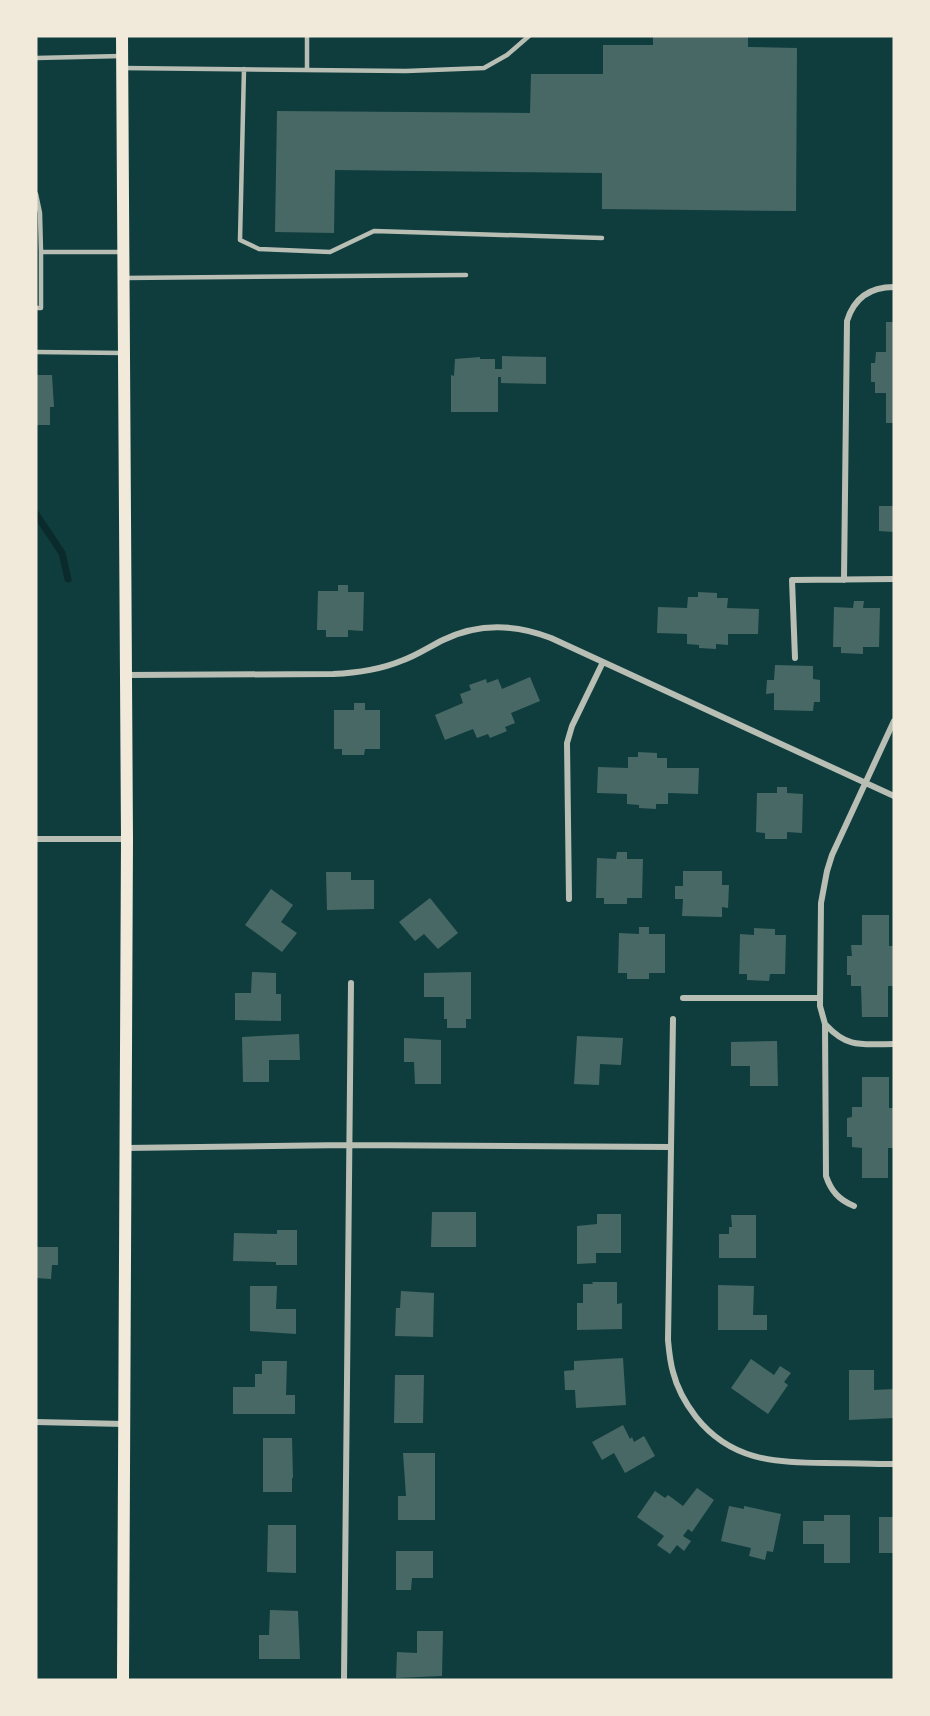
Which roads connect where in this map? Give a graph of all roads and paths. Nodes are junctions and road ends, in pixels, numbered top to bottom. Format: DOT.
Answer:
graph roads {
  1 [pos="122,36"];
  2 [pos="307,36"];
  3 [pos="529,36"];
  4 [pos="36,58"];
  5 [pos="122,62"];
  6 [pos="244,69"];
  7 [pos="307,70"];
  8 [pos="36,194"];
  9 [pos="602,237"];
  10 [pos="41,252"];
  11 [pos="124,252"];
  12 [pos="466,275"];
  13 [pos="124,278"];
  14 [pos="894,287"];
  15 [pos="36,308"];
  16 [pos="36,352"];
  17 [pos="124,353"];
  18 [pos="894,579"];
  19 [pos="844,580"];
  20 [pos="795,658"];
  21 [pos="603,662"];
  22 [pos="127,675"];
  23 [pos="894,721"];
  24 [pos="866,783"];
  25 [pos="894,796"];
  26 [pos="36,839"];
  27 [pos="128,839"];
  28 [pos="569,899"];
  29 [pos="351,983"];
  30 [pos="683,998"];
  31 [pos="820,998"];
  32 [pos="673,1019"];
  33 [pos="825,1024"];
  34 [pos="894,1044"];
  35 [pos="348,1145"];
  36 [pos="670,1147"];
  37 [pos="124,1148"];
  38 [pos="854,1206"];
  39 [pos="36,1422"];
  40 [pos="124,1424"];
  41 [pos="894,1464"];
  42 [pos="123,1680"];
  43 [pos="344,1680"];
  1 -- 5 [label="main road"];
  2 -- 7 [label="lane"];
  3 -- 7 [label="lane"];
  4 -- 5 [label="lane"];
  5 -- 6 [label="lane"];
  5 -- 11 [label="main road"];
  6 -- 7 [label="lane"];
  6 -- 9 [label="lane"];
  8 -- 10 [label="lane"];
  10 -- 11 [label="lane"];
  10 -- 15 [label="lane"];
  11 -- 13 [label="main road"];
  12 -- 13 [label="lane"];
  13 -- 17 [label="main road"];
  14 -- 19 [label="street"];
  16 -- 17 [label="lane"];
  17 -- 22 [label="main road"];
  18 -- 19 [label="street"];
  19 -- 20 [label="street"];
  21 -- 22 [label="street"];
  21 -- 24 [label="street"];
  21 -- 28 [label="street"];
  22 -- 27 [label="main road"];
  23 -- 24 [label="street"];
  24 -- 25 [label="street"];
  24 -- 31 [label="street"];
  26 -- 27 [label="street"];
  27 -- 37 [label="main road"];
  29 -- 35 [label="street"];
  30 -- 31 [label="street"];
  31 -- 33 [label="street"];
  32 -- 36 [label="street"];
  33 -- 34 [label="street"];
  33 -- 38 [label="street"];
  35 -- 36 [label="street"];
  35 -- 37 [label="street"];
  35 -- 43 [label="street"];
  36 -- 41 [label="street"];
  37 -- 40 [label="main road"];
  39 -- 40 [label="street"];
  40 -- 42 [label="main road"];
}
